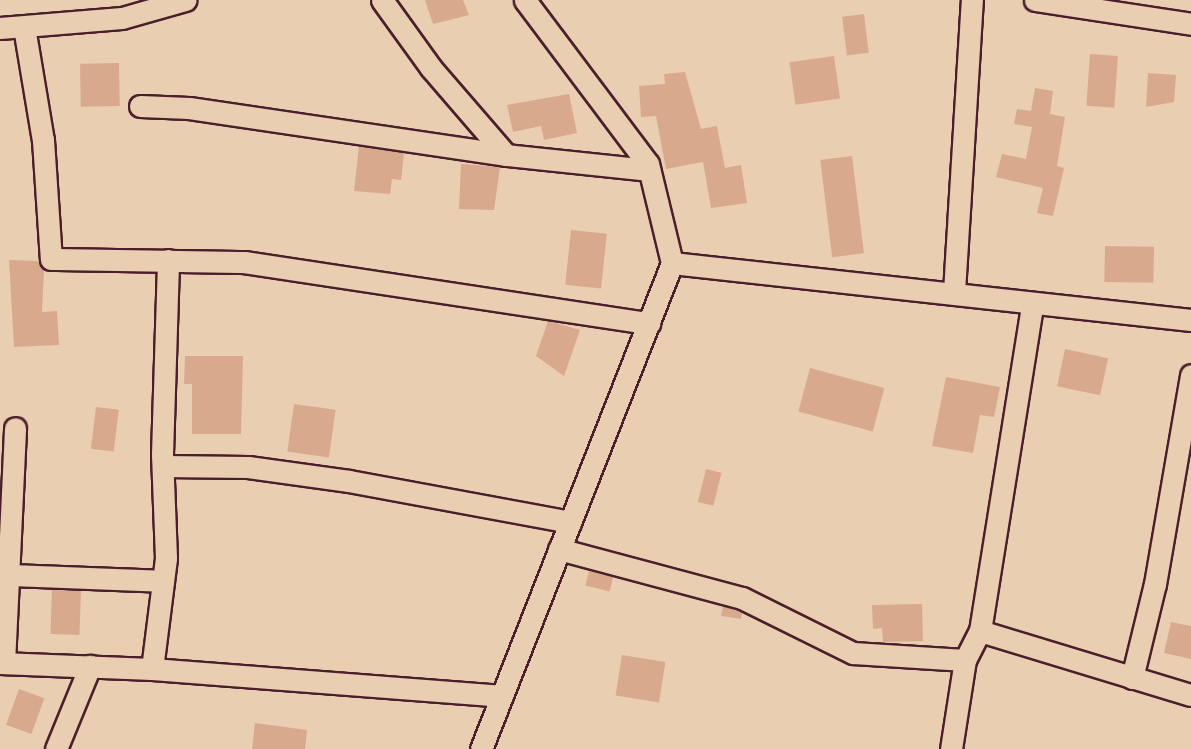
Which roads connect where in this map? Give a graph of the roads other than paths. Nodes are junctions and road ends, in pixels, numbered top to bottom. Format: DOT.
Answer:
graph roads {
  1 [pos="185,0"];
  2 [pos="382,0"];
  3 [pos="525,0"];
  4 [pos="972,0"];
  5 [pos="1035,0"];
  6 [pos="120,9"];
  7 [pos="1191,24"];
  8 [pos="24,27"];
  9 [pos="0,29"];
  10 [pos="141,106"];
  11 [pos="506,155"];
  12 [pos="649,170"];
  13 [pos="167,260"];
  14 [pos="672,263"];
  15 [pos="954,292"];
  16 [pos="1032,305"];
  17 [pos="1191,320"];
  18 [pos="649,323"];
  19 [pos="1191,375"];
  20 [pos="15,428"];
  21 [pos="163,466"];
  22 [pos="570,522"];
  23 [pos="559,549"];
  24 [pos="8,575"];
  25 [pos="163,581"];
  26 [pos="980,631"];
  27 [pos="965,660"];
  28 [pos="2,663"];
  29 [pos="90,666"];
  30 [pos="152,669"];
  31 [pos="1132,678"];
  32 [pos="1191,695"];
  33 [pos="502,696"];
  34 [pos="56,749"];
  35 [pos="481,749"];
  36 [pos="951,749"];
  1 -- 6 [label="street"];
  2 -- 11 [label="street"];
  3 -- 12 [label="street"];
  4 -- 15 [label="street"];
  5 -- 7 [label="street"];
  6 -- 8 [label="street"];
  8 -- 9 [label="street"];
  8 -- 13 [label="street"];
  10 -- 11 [label="street"];
  11 -- 12 [label="street"];
  12 -- 14 [label="street"];
  13 -- 18 [label="street"];
  13 -- 21 [label="street"];
  14 -- 15 [label="street"];
  14 -- 18 [label="street"];
  15 -- 16 [label="street"];
  16 -- 17 [label="street"];
  16 -- 26 [label="street"];
  18 -- 22 [label="street"];
  19 -- 31 [label="street"];
  20 -- 24 [label="street"];
  21 -- 22 [label="street"];
  21 -- 25 [label="street"];
  22 -- 23 [label="street"];
  23 -- 27 [label="street"];
  23 -- 33 [label="street"];
  24 -- 25 [label="street"];
  24 -- 28 [label="street"];
  25 -- 30 [label="street"];
  26 -- 27 [label="street"];
  26 -- 31 [label="street"];
  27 -- 36 [label="street"];
  28 -- 29 [label="street"];
  29 -- 30 [label="street"];
  29 -- 34 [label="street"];
  30 -- 33 [label="street"];
  31 -- 32 [label="street"];
  33 -- 35 [label="street"];
}
